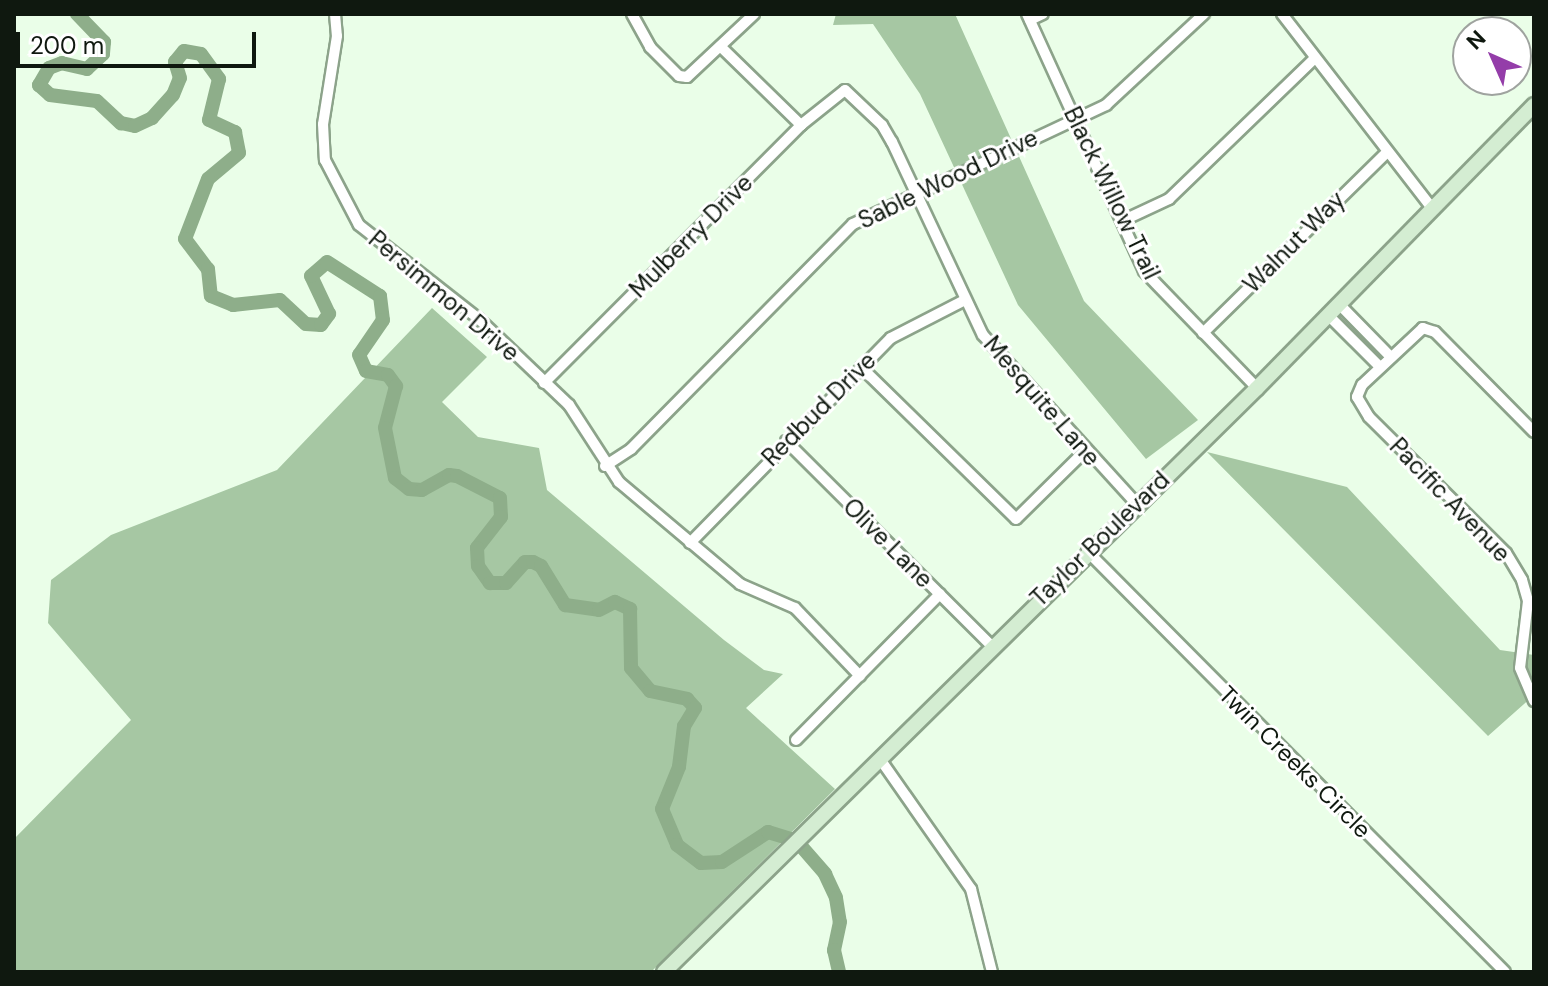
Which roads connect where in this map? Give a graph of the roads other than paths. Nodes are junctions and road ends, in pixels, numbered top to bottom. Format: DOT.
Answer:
graph roads {
  1 [pos="335,14"];
  2 [pos="632,14"];
  3 [pos="754,14"];
  4 [pos="1043,14"];
  5 [pos="1204,14"];
  6 [pos="1282,14"];
  7 [pos="1028,17"];
  8 [pos="721,47"];
  9 [pos="1315,58"];
  10 [pos="839,91"];
  11 [pos="1534,105"];
  12 [pos="1075,119"];
  13 [pos="801,125"];
  14 [pos="1386,153"];
  15 [pos="916,192"];
  16 [pos="1432,208"];
  17 [pos="1122,221"];
  18 [pos="965,300"];
  19 [pos="1333,310"];
  20 [pos="1203,333"];
  21 [pos="1390,356"];
  22 [pos="861,367"];
  23 [pos="1380,367"];
  24 [pos="544,383"];
  25 [pos="1257,388"];
  26 [pos="1534,432"];
  27 [pos="786,441"];
  28 [pos="1085,451"];
  29 [pos="605,466"];
  30 [pos="1136,503"];
  31 [pos="690,543"];
  32 [pos="1087,551"];
  33 [pos="940,594"];
  34 [pos="1531,602"];
  35 [pos="991,645"];
  36 [pos="860,676"];
  37 [pos="1534,701"];
  38 [pos="796,740"];
  39 [pos="880,759"];
  40 [pos="664,972"];
  41 [pos="992,972"];
  42 [pos="1505,972"];
  1 -- 24 [label="street, Persimmon Drive"];
  2 -- 8 [label="street"];
  3 -- 8 [label="street"];
  4 -- 7 [label="street"];
  5 -- 12 [label="street, Sable Wood Drive"];
  6 -- 9 [label="street"];
  7 -- 12 [label="street, Black Willow Trail"];
  8 -- 13 [label="street"];
  9 -- 14 [label="street"];
  9 -- 17 [label="street"];
  10 -- 13 [label="street, Mulberry Drive"];
  10 -- 15 [label="street, Mesquite Lane"];
  11 -- 16 [label="street, Taylor Boulevard"];
  12 -- 15 [label="street, Sable Wood Drive"];
  12 -- 17 [label="street, Black Willow Trail"];
  13 -- 24 [label="street, Mulberry Drive"];
  14 -- 16 [label="street"];
  14 -- 20 [label="street, Walnut Way"];
  15 -- 18 [label="street, Mesquite Lane"];
  15 -- 29 [label="street, Sable Wood Drive"];
  16 -- 19 [label="street, Taylor Boulevard"];
  17 -- 20 [label="street, Black Willow Trail"];
  18 -- 22 [label="street, Redbud Drive"];
  18 -- 28 [label="street, Mesquite Lane"];
  19 -- 21 [label="street"];
  19 -- 23 [label="street"];
  19 -- 25 [label="street, Taylor Boulevard"];
  20 -- 25 [label="street, Black Willow Trail"];
  21 -- 23 [label="street"];
  21 -- 26 [label="street"];
  22 -- 27 [label="street, Redbud Drive"];
  22 -- 28 [label="street"];
  23 -- 34 [label="street, Pacific Avenue"];
  24 -- 29 [label="street, Persimmon Drive"];
  25 -- 30 [label="street, Taylor Boulevard"];
  27 -- 31 [label="street, Redbud Drive"];
  27 -- 33 [label="street, Olive Lane"];
  28 -- 30 [label="street, Mesquite Lane"];
  29 -- 31 [label="street, Persimmon Drive"];
  30 -- 32 [label="street, Taylor Boulevard"];
  31 -- 36 [label="street, Persimmon Drive"];
  32 -- 35 [label="street, Taylor Boulevard"];
  32 -- 42 [label="street, Twin Creeks Circle"];
  33 -- 35 [label="street, Olive Lane"];
  33 -- 36 [label="street"];
  34 -- 37 [label="street, Pacific Avenue"];
  35 -- 39 [label="street, Taylor Boulevard"];
  36 -- 38 [label="street"];
  39 -- 40 [label="street, Taylor Boulevard"];
  39 -- 41 [label="street"];
}
